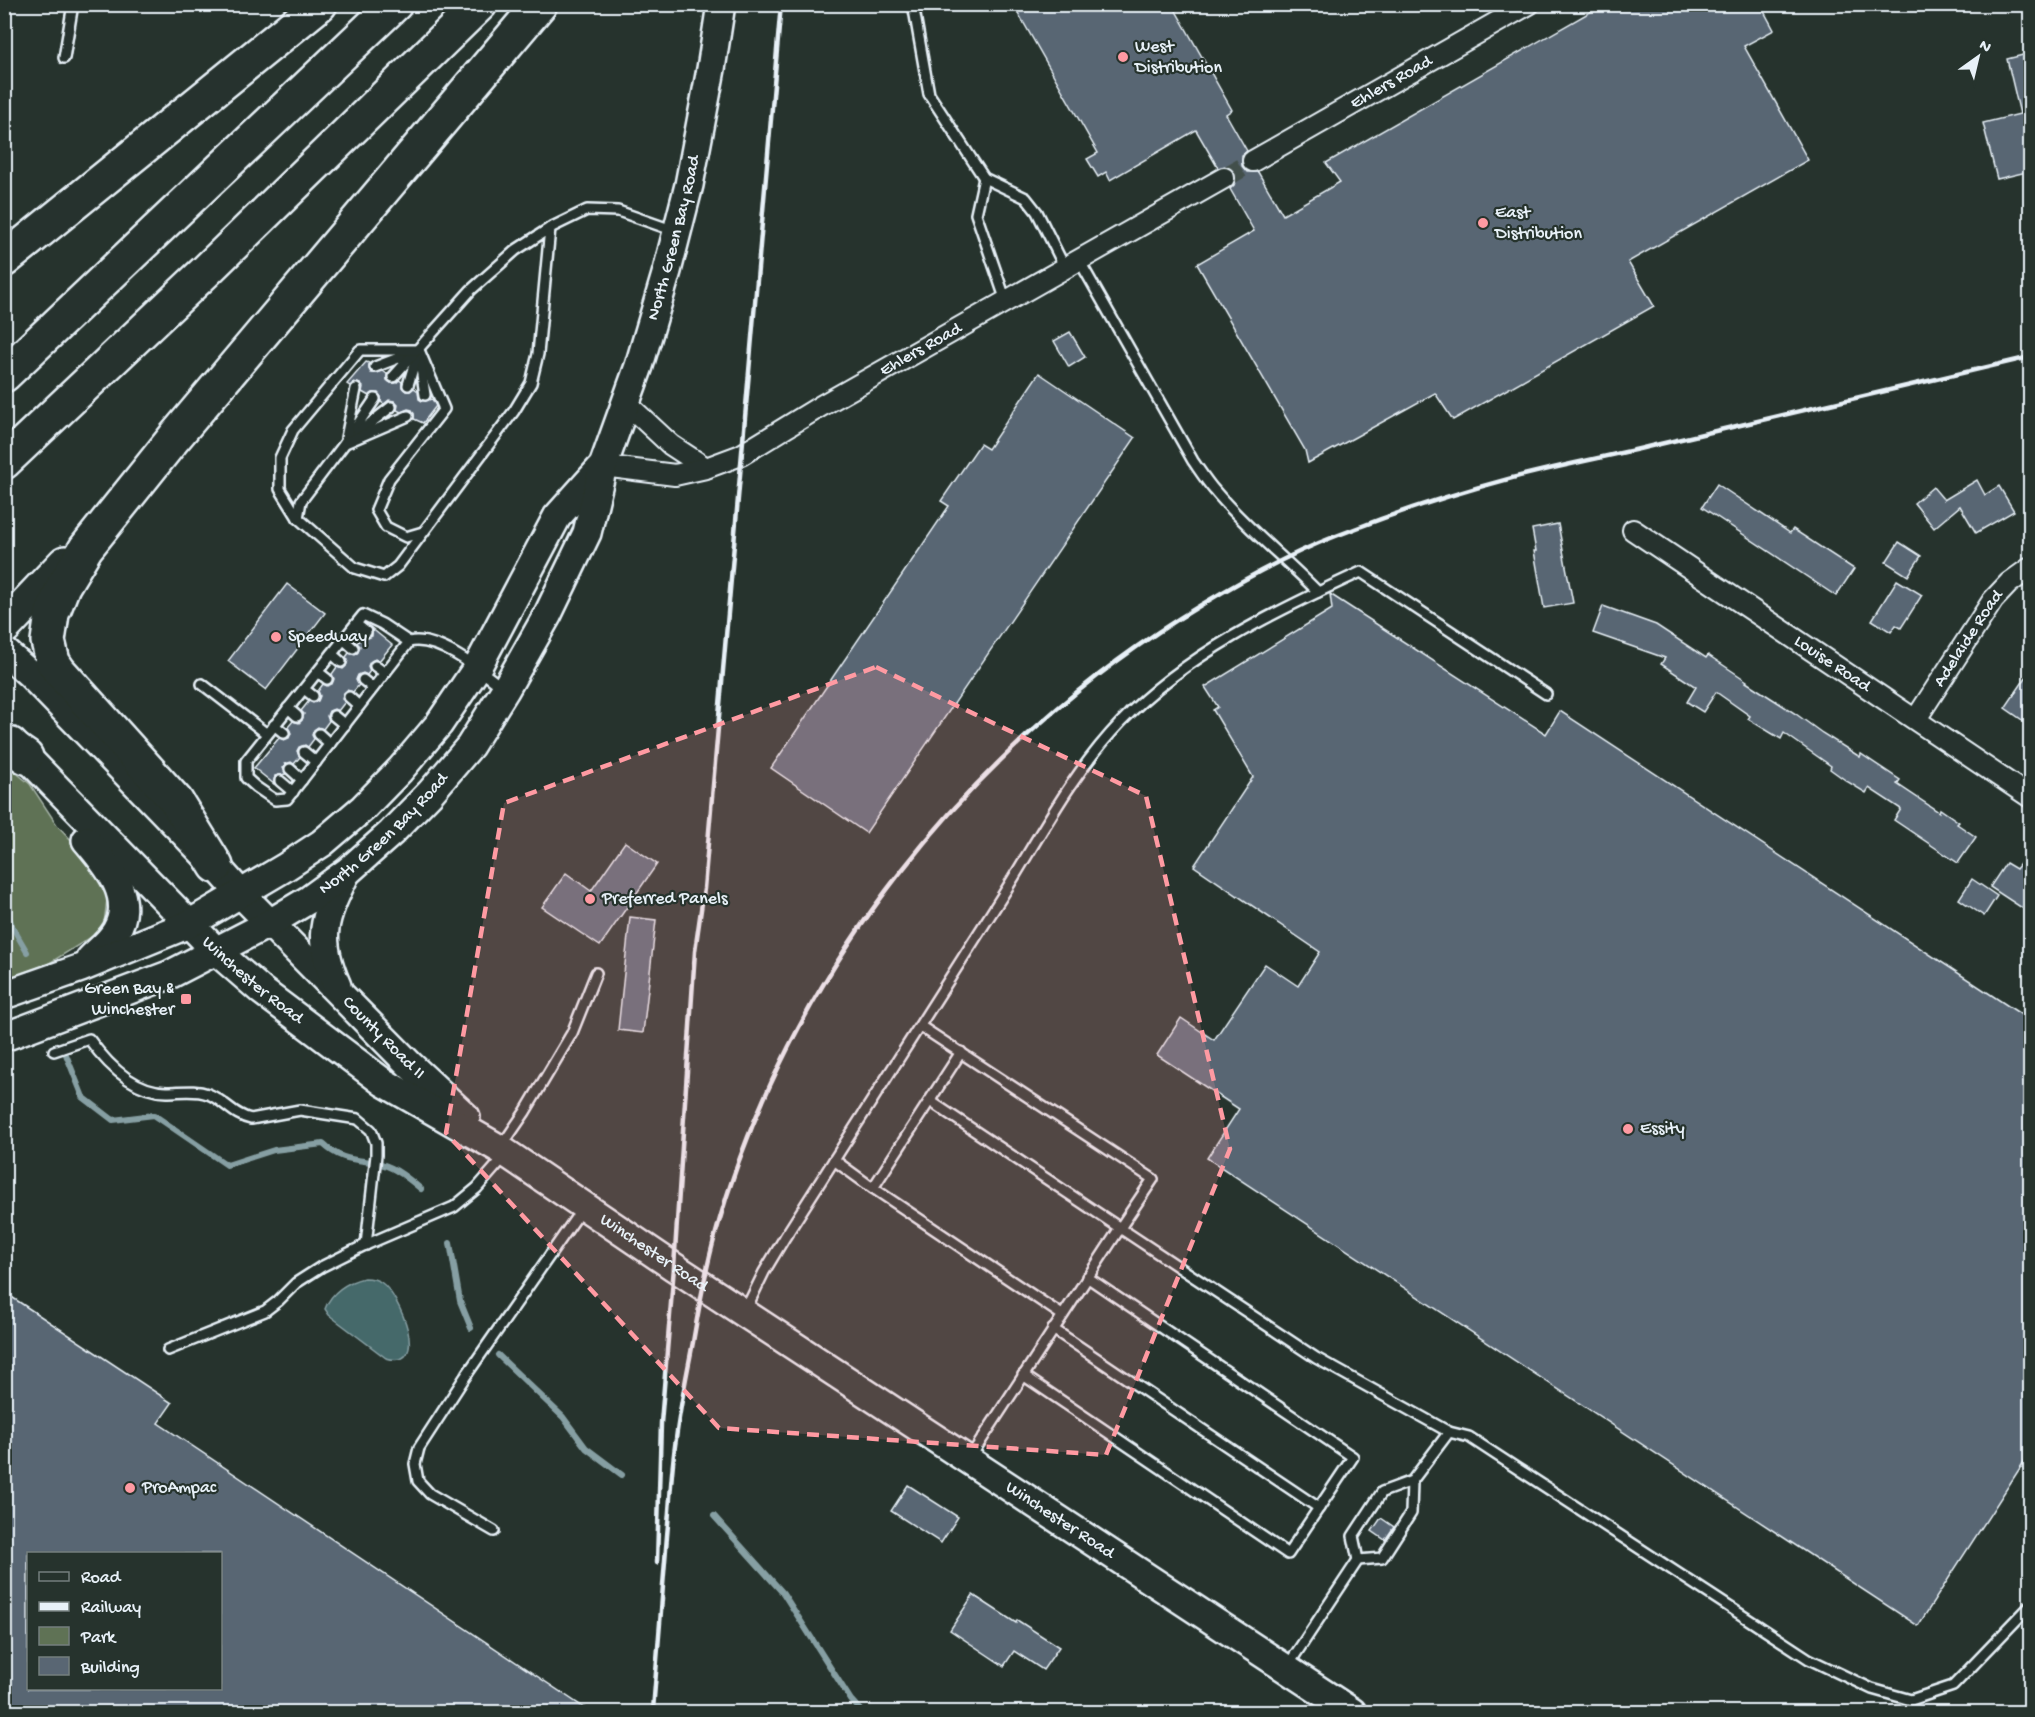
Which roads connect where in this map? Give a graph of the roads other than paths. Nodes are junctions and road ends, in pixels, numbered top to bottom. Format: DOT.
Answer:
graph roads {
  1 [pos="74,4"];
  2 [pos="320,4"];
  3 [pos="395,4"];
  4 [pos="480,4"];
  5 [pos="540,4"];
  6 [pos="722,4"];
  7 [pos="913,4"];
  8 [pos="1529,4"];
  9 [pos="64,58"];
  10 [pos="1253,161"];
  11 [pos="984,178"];
  12 [pos="1224,178"];
  13 [pos="550,228"];
  14 [pos="677,232"];
  15 [pos="4,260"];
  16 [pos="1072,264"];
  17 [pos="1006,301"];
  18 [pos="419,350"];
  19 [pos="375,367"];
  20 [pos="4,375"];
  21 [pos="393,377"];
  22 [pos="408,386"];
  23 [pos="356,389"];
  24 [pos="424,395"];
  25 [pos="375,399"];
  26 [pos="626,403"];
  27 [pos="391,407"];
  28 [pos="408,416"];
  29 [pos="345,443"];
  30 [pos="4,462"];
  31 [pos="603,466"];
  32 [pos="706,468"];
  33 [pos="298,518"];
  34 [pos="1633,531"];
  35 [pos="423,532"];
  36 [pos="86,548"];
  37 [pos="2031,568"];
  38 [pos="1318,592"];
  39 [pos="356,624"];
  40 [pos="4,627"];
  41 [pos="366,632"];
  42 [pos="344,640"];
  43 [pos="409,642"];
  44 [pos="353,648"];
  45 [pos="388,649"];
  46 [pos="4,651"];
  47 [pos="332,654"];
  48 [pos="398,657"];
  49 [pos="341,662"];
  50 [pos="375,666"];
  51 [pos="477,668"];
  52 [pos="318,672"];
  53 [pos="385,673"];
  54 [pos="327,679"];
  55 [pos="363,680"];
  56 [pos="202,684"];
  57 [pos="373,688"];
  58 [pos="304,689"];
  59 [pos="505,690"];
  60 [pos="1546,694"];
  61 [pos="313,696"];
  62 [pos="349,697"];
  63 [pos="359,706"];
  64 [pos="288,708"];
  65 [pos="297,716"];
  66 [pos="334,716"];
  67 [pos="1916,719"];
  68 [pos="274,725"];
  69 [pos="345,725"];
  70 [pos="284,733"];
  71 [pos="267,734"];
  72 [pos="319,734"];
  73 [pos="260,743"];
  74 [pos="330,744"];
  75 [pos="18,750"];
  76 [pos="268,751"];
  77 [pos="304,752"];
  78 [pos="250,755"];
  79 [pos="259,762"];
  80 [pos="316,762"];
  81 [pos="290,769"];
  82 [pos="302,780"];
  83 [pos="280,781"];
  84 [pos="293,792"];
  85 [pos="2031,797"];
  86 [pos="216,866"];
  87 [pos="347,872"];
  88 [pos="241,894"];
  89 [pos="270,923"];
  90 [pos="189,924"];
  91 [pos="216,951"];
  92 [pos="81,968"];
  93 [pos="596,973"];
  94 [pos="340,992"];
  95 [pos="4,995"];
  96 [pos="920,1026"];
  97 [pos="4,1037"];
  98 [pos="54,1051"];
  99 [pos="961,1052"];
  100 [pos="930,1101"];
  101 [pos="503,1152"];
  102 [pos="834,1160"];
  103 [pos="873,1188"];
  104 [pos="584,1207"];
  105 [pos="1120,1228"];
  106 [pos="366,1245"];
  107 [pos="1088,1277"];
  108 [pos="744,1314"];
  109 [pos="1062,1315"];
  110 [pos="1053,1329"];
  111 [pos="168,1350"];
  112 [pos="1023,1375"];
  113 [pos="1449,1432"];
  114 [pos="968,1460"];
  115 [pos="1412,1481"];
  116 [pos="1319,1508"];
  117 [pos="494,1531"];
  118 [pos="1358,1560"];
  119 [pos="2031,1606"];
  120 [pos="1285,1669"];
  121 [pos="1352,1713"];
  1 -- 9 [label="lane"];
  2 -- 15 [label="highway"];
  3 -- 20 [label="highway"];
  4 -- 30 [label="highway"];
  5 -- 36 [label="highway"];
  6 -- 14 [label="main road, North Green Bay Road"];
  7 -- 11 [label="lane"];
  8 -- 10 [label="street, Ehlers Road"];
  11 -- 16 [label="lane"];
  11 -- 17 [label="lane"];
  12 -- 16 [label="street, Ehlers Road"];
  13 -- 14 [label="lane"];
  13 -- 18 [label="lane"];
  13 -- 35 [label="lane"];
  14 -- 26 [label="main road, North Green Bay Road"];
  16 -- 17 [label="street, Ehlers Road"];
  16 -- 38 [label="lane"];
  17 -- 32 [label="street, Ehlers Road"];
  18 -- 19 [label="lane"];
  18 -- 21 [label="lane"];
  18 -- 22 [label="lane"];
  18 -- 24 [label="lane"];
  18 -- 33 [label="lane"];
  18 -- 35 [label="lane"];
  23 -- 29 [label="lane"];
  25 -- 29 [label="lane"];
  26 -- 31 [label="main road, North Green Bay Road"];
  26 -- 32 [label="street"];
  27 -- 29 [label="lane"];
  28 -- 29 [label="lane"];
  29 -- 33 [label="lane"];
  31 -- 32 [label="street, Ehlers Road"];
  31 -- 51 [label="main road, North Green Bay Road"];
  31 -- 59 [label="main road, North Green Bay Road"];
  33 -- 35 [label="lane"];
  34 -- 67 [label="street, Louise Road"];
  36 -- 40 [label="highway"];
  36 -- 86 [label="highway"];
  37 -- 67 [label="street, Adelaide Road"];
  38 -- 60 [label="lane"];
  38 -- 96 [label="lane"];
  39 -- 41 [label="lane"];
  39 -- 42 [label="lane"];
  39 -- 43 [label="lane"];
  42 -- 44 [label="lane"];
  42 -- 47 [label="lane"];
  43 -- 48 [label="lane"];
  43 -- 51 [label="lane"];
  45 -- 48 [label="lane"];
  46 -- 86 [label="main road"];
  47 -- 49 [label="lane"];
  47 -- 52 [label="lane"];
  48 -- 53 [label="lane"];
  50 -- 53 [label="lane"];
  51 -- 59 [label="lane"];
  51 -- 88 [label="main road, North Green Bay Road"];
  52 -- 54 [label="lane"];
  52 -- 58 [label="lane"];
  53 -- 57 [label="lane"];
  55 -- 57 [label="lane"];
  56 -- 71 [label="lane"];
  57 -- 63 [label="lane"];
  58 -- 61 [label="lane"];
  58 -- 64 [label="lane"];
  59 -- 87 [label="main road, North Green Bay Road"];
  62 -- 63 [label="lane"];
  63 -- 69 [label="lane"];
  64 -- 65 [label="lane"];
  64 -- 68 [label="lane"];
  66 -- 69 [label="lane"];
  67 -- 85 [label="street, Louise Road"];
  68 -- 70 [label="lane"];
  68 -- 71 [label="lane"];
  69 -- 74 [label="lane"];
  71 -- 73 [label="lane"];
  72 -- 74 [label="lane"];
  73 -- 76 [label="lane"];
  73 -- 78 [label="lane"];
  74 -- 80 [label="lane"];
  75 -- 90 [label="main road, Winchester Road"];
  75 -- 92 [label="main road"];
  77 -- 80 [label="lane"];
  78 -- 79 [label="lane"];
  78 -- 84 [label="lane"];
  80 -- 82 [label="lane"];
  81 -- 82 [label="lane"];
  82 -- 84 [label="lane"];
  83 -- 84 [label="lane"];
  86 -- 88 [label="main road"];
  87 -- 89 [label="main road, North Green Bay Road"];
  87 -- 94 [label="main road"];
  88 -- 89 [label="main road"];
  88 -- 90 [label="main road, North Green Bay Road"];
  89 -- 91 [label="main road, North Green Bay Road"];
  89 -- 94 [label="main road, County Road II"];
  90 -- 91 [label="main road, Winchester Road"];
  90 -- 92 [label="main road, North Green Bay Road"];
  91 -- 97 [label="main road, North Green Bay Road"];
  91 -- 101 [label="main road, Winchester Road"];
  92 -- 95 [label="main road, North Green Bay Road"];
  93 -- 101 [label="lane"];
  94 -- 101 [label="main road, County Road II"];
  96 -- 99 [label="lane"];
  96 -- 102 [label="lane"];
  98 -- 106 [label="lane"];
  99 -- 100 [label="lane"];
  99 -- 105 [label="lane"];
  100 -- 103 [label="lane"];
  100 -- 105 [label="lane"];
  101 -- 104 [label="main road, Winchester Road"];
  101 -- 106 [label="lane"];
  102 -- 103 [label="lane"];
  102 -- 108 [label="lane"];
  103 -- 109 [label="lane"];
  104 -- 108 [label="main road, Winchester Road"];
  104 -- 117 [label="lane"];
  105 -- 107 [label="lane"];
  105 -- 113 [label="lane"];
  106 -- 111 [label="lane"];
  107 -- 109 [label="lane"];
  107 -- 116 [label="lane"];
  108 -- 114 [label="main road, Winchester Road"];
  109 -- 110 [label="lane"];
  110 -- 112 [label="lane"];
  110 -- 116 [label="lane"];
  112 -- 114 [label="lane"];
  112 -- 116 [label="lane"];
  113 -- 115 [label="lane"];
  113 -- 119 [label="lane"];
  114 -- 120 [label="main road, Winchester Road"];
  115 -- 118 [label="lane"];
  115 -- 118 [label="lane"];
  118 -- 120 [label="lane"];
  120 -- 121 [label="main road, Winchester Road"];
}
